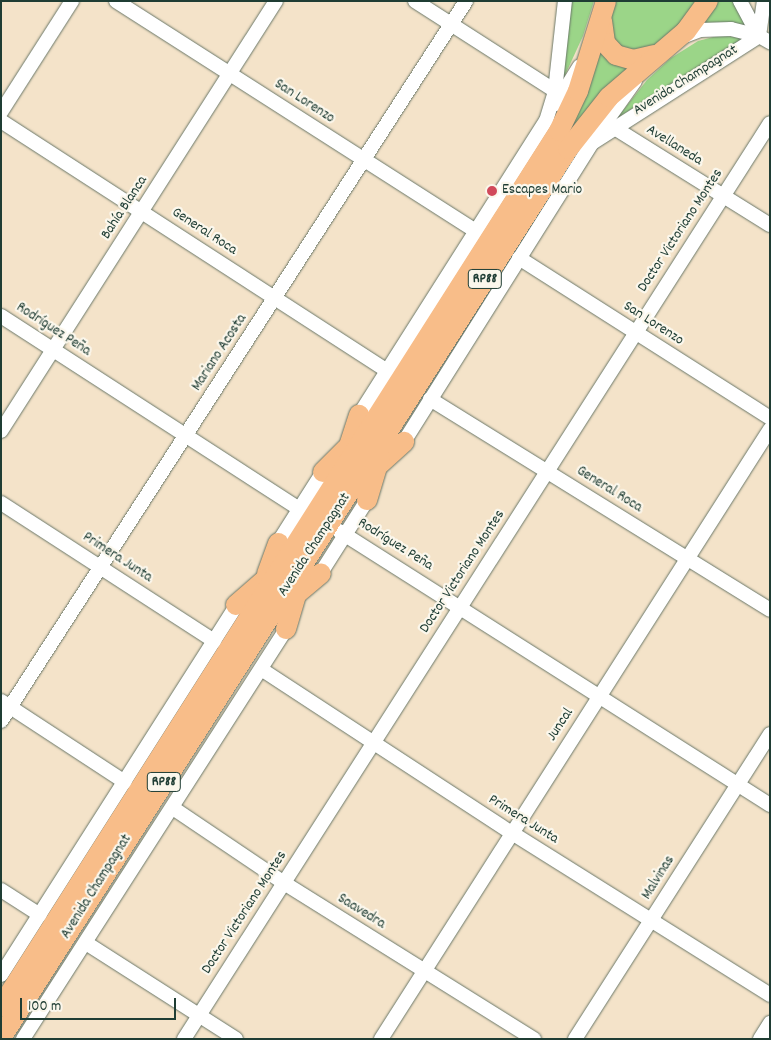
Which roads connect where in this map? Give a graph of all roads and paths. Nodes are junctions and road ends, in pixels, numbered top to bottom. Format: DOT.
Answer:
graph roads {
  1 [pos="72,1"];
  2 [pos="116,1"];
  3 [pos="276,1"];
  4 [pos="415,1"];
  5 [pos="466,1"];
  6 [pos="565,1"];
  7 [pos="708,1"];
  8 [pos="740,1"];
  9 [pos="764,1"];
  10 [pos="603,14"];
  11 [pos="451,25"];
  12 [pos="764,39"];
  13 [pos="669,45"];
  14 [pos="644,65"];
  15 [pos="230,74"];
  16 [pos="556,91"];
  17 [pos="1,112"];
  18 [pos="1,121"];
  19 [pos="546,121"];
  20 [pos="770,123"];
  21 [pos="613,127"];
  22 [pos="586,150"];
  23 [pos="364,160"];
  24 [pos="723,196"];
  25 [pos="142,211"];
  26 [pos="770,224"];
  27 [pos="475,231"];
  28 [pos="519,258"];
  29 [pos="275,298"];
  30 [pos="1,316"];
  31 [pos="636,332"];
  32 [pos="53,350"];
  33 [pos="387,371"];
  34 [pos="430,399"];
  35 [pos="770,418"];
  36 [pos="381,428"];
  37 [pos="770,429"];
  38 [pos="1,431"];
  39 [pos="186,435"];
  40 [pos="548,470"];
  41 [pos="344,485"];
  42 [pos="1,503"];
  43 [pos="313,518"];
  44 [pos="346,533"];
  45 [pos="299,558"];
  46 [pos="687,558"];
  47 [pos="101,567"];
  48 [pos="298,593"];
  49 [pos="460,606"];
  50 [pos="254,610"];
  51 [pos="770,610"];
  52 [pos="286,629"];
  53 [pos="214,642"];
  54 [pos="261,669"];
  55 [pos="599,696"];
  56 [pos="6,704"];
  57 [pos="1,721"];
  58 [pos="770,734"];
  59 [pos="373,742"];
  60 [pos="125,782"];
  61 [pos="737,784"];
  62 [pos="770,805"];
  63 [pos="173,808"];
  64 [pos="512,833"];
  65 [pos="284,883"];
  66 [pos="1,890"];
  67 [pos="40,915"];
  68 [pos="652,919"];
  69 [pos="86,943"];
  70 [pos="424,970"];
  71 [pos="1,975"];
  72 [pos="770,995"];
  73 [pos="1,1007"];
  74 [pos="199,1016"];
  75 [pos="770,1023"];
  76 [pos="1,1038"];
  77 [pos="24,1039"];
  78 [pos="184,1039"];
  79 [pos="236,1039"];
  80 [pos="381,1039"];
  81 [pos="534,1039"];
  82 [pos="575,1039"];
  83 [pos="760,1039"];
  1 -- 17 [label="street"];
  2 -- 15 [label="street, San Lorenzo"];
  3 -- 15 [label="street, Bahía Blanca"];
  4 -- 11 [label="street"];
  5 -- 11 [label="street, Mariano Acosta"];
  6 -- 16 [label="street, Avenida Champagnat"];
  7 -- 13 [label="highway, Avenida Champagnat / RP88"];
  8 -- 12 [label="street"];
  9 -- 12 [label="street"];
  10 -- 13 [label="highway, RP88"];
  10 -- 19 [label="street, Avenida Champagnat"];
  10 -- 36 [label="highway, Avenida Champagnat / RP88"];
  11 -- 16 [label="street"];
  11 -- 23 [label="street, Mariano Acosta"];
  12 -- 13 [label="street"];
  12 -- 21 [label="street, Avenida Champagnat"];
  13 -- 14 [label="highway, Avenida Champagnat / RP88"];
  14 -- 22 [label="street, Avenida Champagnat"];
  14 -- 36 [label="highway, Avenida Champagnat / RP88"];
  15 -- 23 [label="street, San Lorenzo"];
  15 -- 25 [label="street, Bahía Blanca"];
  16 -- 19 [label="street, Avenida Champagnat"];
  18 -- 25 [label="street, General Roca"];
  19 -- 27 [label="street, Avenida Champagnat"];
  20 -- 24 [label="street, Doctor Victoriano Montes"];
  21 -- 22 [label="street, Avenida Champagnat"];
  21 -- 24 [label="street, Avellaneda"];
  22 -- 28 [label="street, Avenida Champagnat"];
  23 -- 27 [label="street, San Lorenzo"];
  23 -- 29 [label="street, Mariano Acosta"];
  24 -- 26 [label="street, Avellaneda"];
  24 -- 31 [label="street, Doctor Victoriano Montes"];
  25 -- 29 [label="street, General Roca"];
  25 -- 32 [label="street, Bahía Blanca"];
  27 -- 33 [label="street, Avenida Champagnat"];
  28 -- 31 [label="street, San Lorenzo"];
  28 -- 34 [label="street, Avenida Champagnat"];
  29 -- 33 [label="street, General Roca"];
  29 -- 39 [label="street, Mariano Acosta"];
  30 -- 32 [label="street, Rodríguez Peña"];
  31 -- 35 [label="street, San Lorenzo"];
  31 -- 40 [label="street, Doctor Victoriano Montes"];
  32 -- 38 [label="street, Bahía Blanca"];
  32 -- 39 [label="street, Rodríguez Peña"];
  33 -- 36 [label="street, Avenida Champagnat"];
  34 -- 36 [label="street, Avenida Champagnat"];
  34 -- 40 [label="street, General Roca"];
  36 -- 41 [label="highway, Avenida Champagnat / RP88"];
  36 -- 41 [label="street, Avenida Champagnat"];
  36 -- 41 [label="highway"];
  36 -- 41 [label="highway"];
  37 -- 46 [label="street, Juncal"];
  39 -- 43 [label="street, Rodríguez Peña"];
  39 -- 47 [label="street, Mariano Acosta"];
  40 -- 46 [label="street, General Roca"];
  40 -- 49 [label="street, Doctor Victoriano Montes"];
  41 -- 43 [label="highway, Avenida Champagnat / RP88"];
  41 -- 44 [label="street, Avenida Champagnat"];
  42 -- 47 [label="street, Primera Junta"];
  43 -- 44 [label="street, Rodríguez Peña"];
  43 -- 45 [label="highway, Avenida Champagnat / RP88"];
  44 -- 45 [label="street, Avenida Champagnat"];
  44 -- 49 [label="street, Rodríguez Peña"];
  45 -- 48 [label="highway"];
  45 -- 50 [label="highway, Avenida Champagnat / RP88"];
  45 -- 50 [label="highway"];
  45 -- 52 [label="street, Avenida Champagnat"];
  46 -- 51 [label="street, General Roca"];
  46 -- 55 [label="street, Juncal"];
  47 -- 53 [label="street, Primera Junta"];
  47 -- 56 [label="street, Mariano Acosta"];
  48 -- 50 [label="highway"];
  48 -- 52 [label="highway"];
  49 -- 55 [label="street, Rodríguez Peña"];
  49 -- 59 [label="street, Doctor Victoriano Montes"];
  50 -- 53 [label="street, Avenida Champagnat"];
  50 -- 73 [label="highway, Avenida Champagnat / RP88"];
  50 -- 76 [label="highway, Avenida Champagnat / RP88"];
  52 -- 54 [label="street, Avenida Champagnat"];
  53 -- 60 [label="street, Avenida Champagnat"];
  54 -- 59 [label="street, Primera Junta"];
  54 -- 63 [label="street, Avenida Champagnat"];
  55 -- 61 [label="street, Rodríguez Peña"];
  55 -- 64 [label="street, Juncal"];
  56 -- 57 [label="street, Mariano Acosta"];
  56 -- 60 [label="street"];
  58 -- 61 [label="street, Malvinas"];
  59 -- 64 [label="street, Primera Junta"];
  59 -- 65 [label="street, Doctor Victoriano Montes"];
  60 -- 67 [label="street, Avenida Champagnat"];
  61 -- 62 [label="street, Rodríguez Peña"];
  61 -- 68 [label="street, Malvinas"];
  63 -- 65 [label="street, Saavedra"];
  63 -- 69 [label="street, Avenida Champagnat"];
  64 -- 68 [label="street, Primera Junta"];
  64 -- 70 [label="street, Juncal"];
  65 -- 70 [label="street, Saavedra"];
  65 -- 74 [label="street, Doctor Victoriano Montes"];
  66 -- 67 [label="street"];
  67 -- 71 [label="street, Avenida Champagnat"];
  68 -- 72 [label="street, Primera Junta"];
  68 -- 82 [label="street, Malvinas"];
  69 -- 74 [label="street"];
  69 -- 77 [label="street, Avenida Champagnat"];
  70 -- 80 [label="street, Juncal"];
  70 -- 81 [label="street, Saavedra"];
  74 -- 78 [label="street, Doctor Victoriano Montes"];
  74 -- 79 [label="street"];
  75 -- 83 [label="street"];
}
